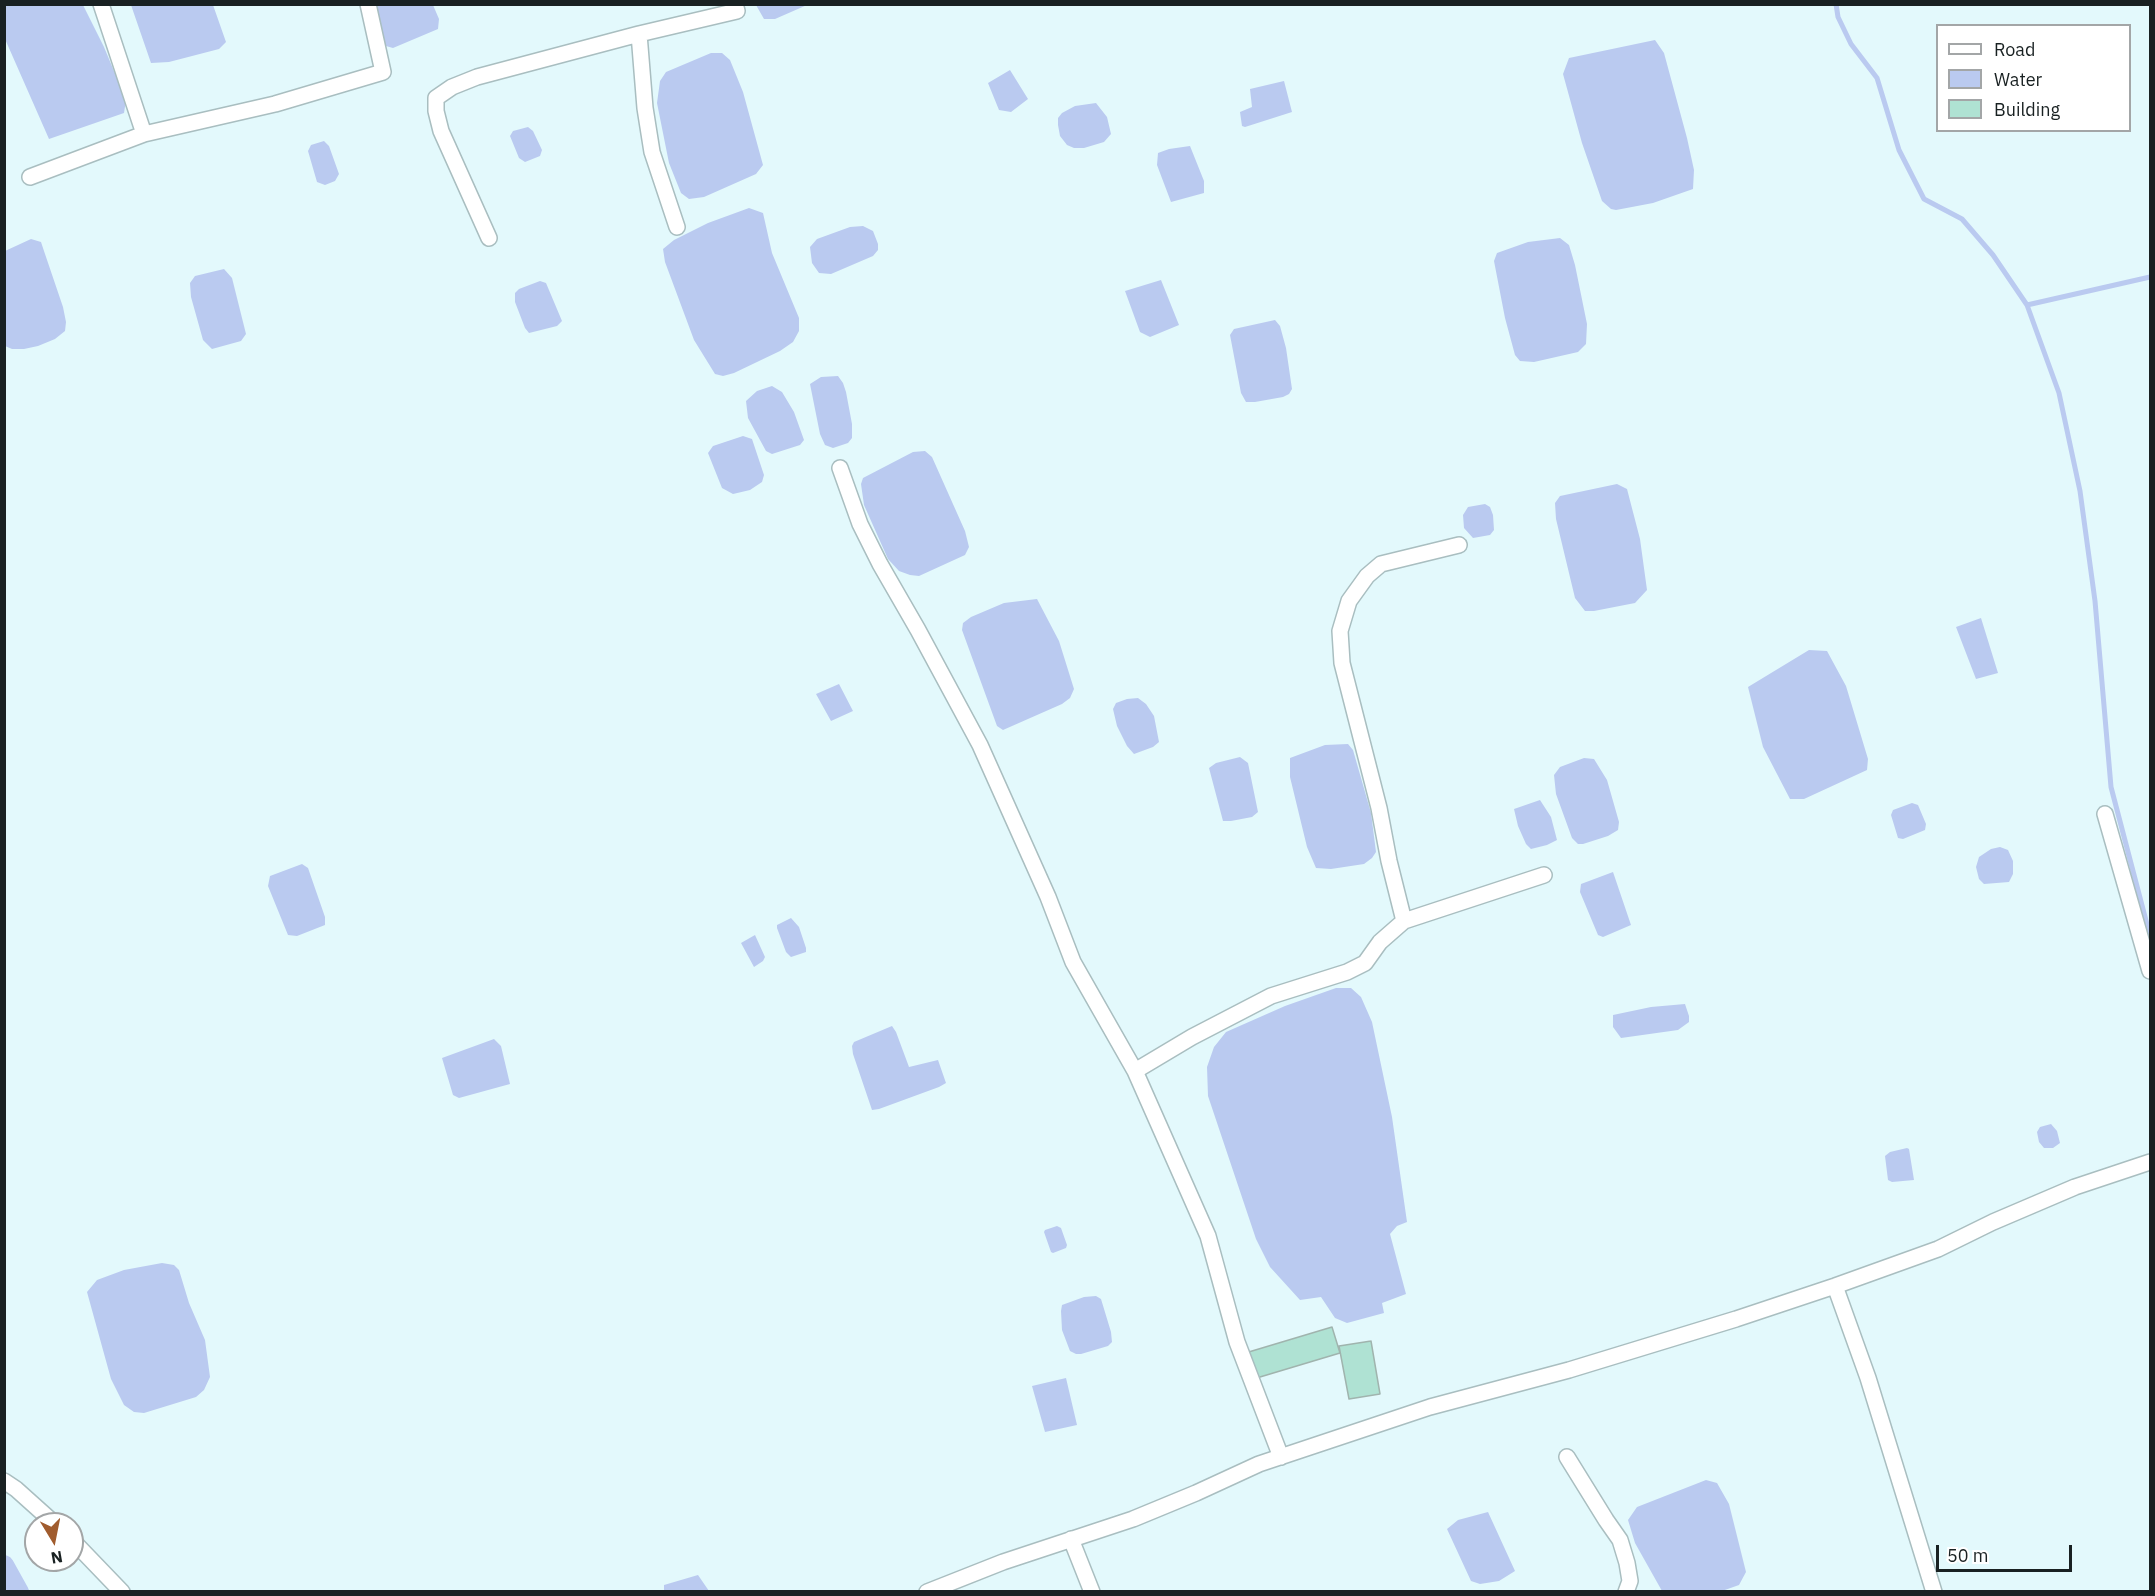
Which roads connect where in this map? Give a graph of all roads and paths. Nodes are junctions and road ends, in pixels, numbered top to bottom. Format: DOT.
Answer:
graph roads {
  1 [pos="101,4"];
  2 [pos="368,4"];
  3 [pos="735,4"];
  4 [pos="639,34"];
  5 [pos="144,134"];
  6 [pos="30,177"];
  7 [pos="677,227"];
  8 [pos="489,238"];
  9 [pos="840,468"];
  10 [pos="1459,545"];
  11 [pos="2105,813"];
  12 [pos="1544,875"];
  13 [pos="1404,921"];
  14 [pos="2151,970"];
  15 [pos="1135,1071"];
  16 [pos="2151,1162"];
  17 [pos="1835,1286"];
  18 [pos="1281,1457"];
  19 [pos="1567,1457"];
  20 [pos="4,1481"];
  21 [pos="42,1512"];
  22 [pos="1071,1539"];
  23 [pos="84,1552"];
  24 [pos="123,1592"];
  25 [pos="927,1592"];
  26 [pos="1092,1592"];
  27 [pos="1626,1592"];
  28 [pos="1934,1592"];
  1 -- 5 [label="street"];
  2 -- 5 [label="street"];
  3 -- 4 [label="street"];
  4 -- 7 [label="street"];
  4 -- 8 [label="street"];
  5 -- 6 [label="street"];
  9 -- 15 [label="street"];
  10 -- 13 [label="street"];
  11 -- 14 [label="street"];
  12 -- 13 [label="street"];
  13 -- 15 [label="street"];
  15 -- 18 [label="street"];
  16 -- 17 [label="street"];
  17 -- 18 [label="street"];
  17 -- 28 [label="street"];
  18 -- 22 [label="street"];
  19 -- 27 [label="street"];
  20 -- 21 [label="street"];
  22 -- 25 [label="street"];
  22 -- 26 [label="street"];
  23 -- 24 [label="street"];
}
